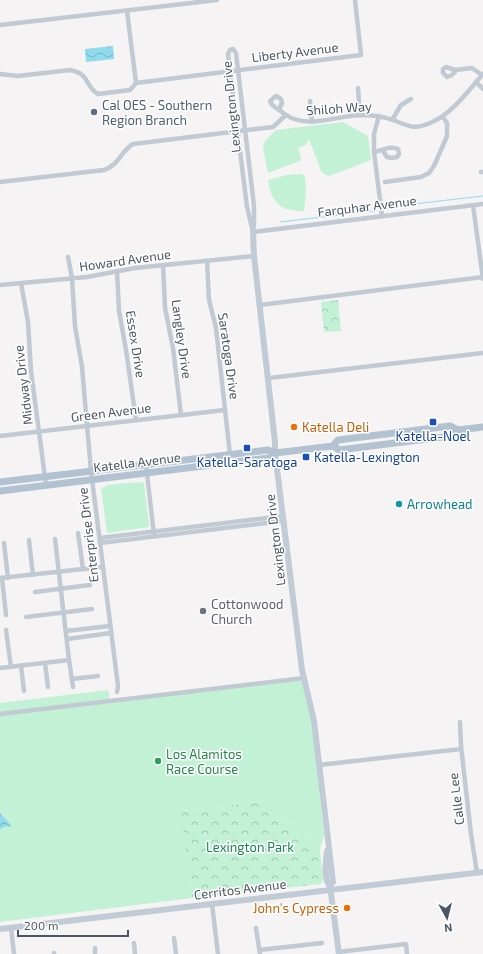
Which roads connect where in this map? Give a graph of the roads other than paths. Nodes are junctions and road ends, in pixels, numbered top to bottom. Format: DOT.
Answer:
graph roads {
  1 [pos="217,0"];
  2 [pos="355,0"];
  3 [pos="127,11"];
  4 [pos="0,25"];
  5 [pos="238,70"];
  6 [pos="455,70"];
  7 [pos="230,71"];
  8 [pos="0,74"];
  9 [pos="482,75"];
  10 [pos="476,82"];
  11 [pos="136,83"];
  12 [pos="358,88"];
  13 [pos="483,89"];
  14 [pos="411,99"];
  15 [pos="310,101"];
  16 [pos="279,110"];
  17 [pos="286,115"];
  18 [pos="360,115"];
  19 [pos="379,116"];
  20 [pos="443,117"];
  21 [pos="392,120"];
  22 [pos="312,122"];
  23 [pos="244,131"];
  24 [pos="238,132"];
  25 [pos="383,151"];
  26 [pos="374,152"];
  27 [pos="0,182"];
  28 [pos="385,182"];
  29 [pos="483,204"];
  30 [pos="473,205"];
  31 [pos="382,216"];
  32 [pos="253,232"];
  33 [pos="254,256"];
  34 [pos="68,257"];
  35 [pos="207,261"];
  36 [pos="163,265"];
  37 [pos="117,271"];
  38 [pos="72,278"];
  39 [pos="483,278"];
  40 [pos="21,283"];
  41 [pos="0,285"];
  42 [pos="260,305"];
  43 [pos="483,353"];
  44 [pos="268,378"];
  45 [pos="225,410"];
  46 [pos="181,415"];
  47 [pos="136,420"];
  48 [pos="87,426"];
  49 [pos="483,427"];
  50 [pos="40,432"];
  51 [pos="0,436"];
  52 [pos="275,453"];
  53 [pos="230,455"];
  54 [pos="146,465"];
  55 [pos="91,471"];
  56 [pos="147,473"];
  57 [pos="45,476"];
  58 [pos="92,480"];
  59 [pos="0,482"];
  60 [pos="46,485"];
  61 [pos="0,491"];
  62 [pos="284,519"];
  63 [pos="78,533"];
  64 [pos="154,534"];
  65 [pos="54,539"];
  66 [pos="29,540"];
  67 [pos="100,540"];
  68 [pos="4,543"];
  69 [pos="102,567"];
  70 [pos="83,569"];
  71 [pos="59,572"];
  72 [pos="33,575"];
  73 [pos="1,578"];
  74 [pos="8,578"];
  75 [pos="90,585"];
  76 [pos="60,589"];
  77 [pos="35,592"];
  78 [pos="92,609"];
  79 [pos="63,612"];
  80 [pos="6,615"];
  81 [pos="26,617"];
  82 [pos="110,626"];
  83 [pos="6,630"];
  84 [pos="66,631"];
  85 [pos="111,633"];
  86 [pos="67,639"];
  87 [pos="69,660"];
  88 [pos="44,663"];
  89 [pos="21,666"];
  90 [pos="11,667"];
  91 [pos="0,668"];
  92 [pos="98,676"];
  93 [pos="304,678"];
  94 [pos="72,679"];
  95 [pos="48,687"];
  96 [pos="73,687"];
  97 [pos="24,691"];
  98 [pos="117,692"];
  99 [pos="0,714"];
  100 [pos="460,722"];
  101 [pos="461,749"];
  102 [pos="320,765"];
  103 [pos="480,873"];
  104 [pos="331,888"];
  105 [pos="212,904"];
  106 [pos="11,928"];
  107 [pos="256,928"];
  108 [pos="0,929"];
  109 [pos="174,938"];
  110 [pos="134,943"];
  111 [pos="322,943"];
  112 [pos="95,948"];
  113 [pos="366,951"];
  114 [pos="260,952"];
  115 [pos="338,953"];
  116 [pos="14,954"];
  117 [pos="95,954"];
  118 [pos="136,954"];
  119 [pos="176,954"];
  120 [pos="218,954"];
  121 [pos="407,954"];
  1 -- 3 [label="street"];
  2 -- 5 [label="street, Liberty Avenue"];
  3 -- 4 [label="street"];
  3 -- 11 [label="street"];
  5 -- 7 [label="street, Liberty Avenue"];
  5 -- 7 [label="street, Lexington Drive"];
  5 -- 23 [label="street, Lexington Drive"];
  6 -- 9 [label="street"];
  7 -- 11 [label="street, Liberty Avenue"];
  7 -- 24 [label="street, Lexington Drive"];
  8 -- 11 [label="street, Liberty Avenue"];
  9 -- 10 [label="street, Shiloh Way"];
  10 -- 13 [label="street"];
  10 -- 20 [label="street, Shiloh Way"];
  12 -- 18 [label="street"];
  14 -- 21 [label="street"];
  15 -- 22 [label="street"];
  16 -- 17 [label="street, Shiloh Way"];
  17 -- 22 [label="street, Shiloh Way"];
  17 -- 23 [label="street"];
  18 -- 19 [label="street, Shiloh Way"];
  18 -- 22 [label="street, Shiloh Way"];
  19 -- 21 [label="street, Shiloh Way"];
  19 -- 26 [label="street"];
  20 -- 21 [label="street, Shiloh Way"];
  20 -- 28 [label="street"];
  23 -- 24 [label="street"];
  23 -- 32 [label="street, Lexington Drive"];
  24 -- 27 [label="street"];
  24 -- 32 [label="street, Lexington Drive"];
  25 -- 26 [label="street"];
  26 -- 31 [label="street"];
  29 -- 30 [label="street, Farquhar Avenue"];
  30 -- 31 [label="street, Farquhar Avenue"];
  30 -- 39 [label="street"];
  31 -- 32 [label="street, Farquhar Avenue"];
  32 -- 33 [label="street, Lexington Drive"];
  33 -- 35 [label="street, Howard Avenue"];
  33 -- 42 [label="street, Lexington Drive"];
  34 -- 38 [label="street, Enterprise Drive"];
  35 -- 36 [label="street, Howard Avenue"];
  35 -- 45 [label="street, Saratoga Drive"];
  36 -- 37 [label="street, Howard Avenue"];
  36 -- 46 [label="street, Langley Drive"];
  37 -- 38 [label="street, Howard Avenue"];
  37 -- 47 [label="street, Essex Drive"];
  38 -- 40 [label="street, Howard Avenue"];
  38 -- 48 [label="street, Enterprise Drive"];
  39 -- 42 [label="street"];
  40 -- 41 [label="street, Howard Avenue"];
  40 -- 50 [label="street, Midway Drive"];
  42 -- 44 [label="street, Lexington Drive"];
  43 -- 44 [label="street"];
  44 -- 52 [label="street, Lexington Drive"];
  45 -- 46 [label="street, Green Avenue"];
  45 -- 53 [label="street, Saratoga Drive"];
  46 -- 47 [label="street, Green Avenue"];
  47 -- 48 [label="street, Green Avenue"];
  48 -- 50 [label="street, Green Avenue"];
  48 -- 55 [label="street, Enterprise Drive"];
  49 -- 52 [label="main road, Katella Avenue"];
  50 -- 51 [label="street, Green Avenue"];
  50 -- 57 [label="street, Midway Drive"];
  52 -- 53 [label="main road, Katella Avenue"];
  52 -- 56 [label="main road, Katella Avenue"];
  52 -- 62 [label="street, Lexington Drive"];
  53 -- 54 [label="main road, Katella Avenue"];
  54 -- 55 [label="main road, Katella Avenue"];
  54 -- 56 [label="street"];
  55 -- 57 [label="main road, Katella Avenue"];
  55 -- 58 [label="street, Enterprise Drive"];
  56 -- 58 [label="main road, Katella Avenue"];
  56 -- 64 [label="street"];
  57 -- 59 [label="main road, Katella Avenue"];
  57 -- 60 [label="street, Midway Drive"];
  58 -- 60 [label="main road, Katella Avenue"];
  58 -- 67 [label="street, Enterprise Drive"];
  60 -- 61 [label="main road, Katella Avenue"];
  62 -- 64 [label="street"];
  62 -- 93 [label="street, Lexington Drive"];
  63 -- 70 [label="street"];
  64 -- 67 [label="street"];
  65 -- 71 [label="street"];
  66 -- 72 [label="street"];
  67 -- 69 [label="street, Enterprise Drive"];
  68 -- 74 [label="street"];
  69 -- 70 [label="street"];
  69 -- 82 [label="street, Enterprise Drive"];
  70 -- 71 [label="street"];
  71 -- 72 [label="street"];
  71 -- 76 [label="street"];
  72 -- 74 [label="street"];
  73 -- 74 [label="street"];
  73 -- 80 [label="street"];
  75 -- 76 [label="street"];
  76 -- 77 [label="street"];
  76 -- 79 [label="street"];
  78 -- 79 [label="street"];
  79 -- 81 [label="street"];
  79 -- 84 [label="street"];
  82 -- 84 [label="street"];
  82 -- 85 [label="street, Enterprise Drive"];
  83 -- 90 [label="street"];
  84 -- 86 [label="street"];
  85 -- 86 [label="street"];
  85 -- 98 [label="street, Enterprise Drive"];
  86 -- 87 [label="street"];
  87 -- 88 [label="street"];
  87 -- 94 [label="street"];
  88 -- 89 [label="street"];
  88 -- 95 [label="street"];
  89 -- 90 [label="street"];
  89 -- 97 [label="street"];
  90 -- 91 [label="street"];
  92 -- 94 [label="street"];
  93 -- 99 [label="street"];
  93 -- 102 [label="street, Lexington Drive"];
  94 -- 96 [label="street"];
  100 -- 101 [label="street, Calle Lee"];
  101 -- 102 [label="street"];
  101 -- 103 [label="street, Calle Lee"];
  102 -- 104 [label="street, Lexington Drive"];
  103 -- 104 [label="street, Cerritos Avenue"];
  104 -- 105 [label="street, Cerritos Avenue"];
  104 -- 115 [label="street, Lexington Drive"];
  105 -- 106 [label="street, Cerritos Avenue"];
  105 -- 120 [label="street"];
  106 -- 108 [label="street, Cerritos Avenue"];
  106 -- 116 [label="street"];
  107 -- 114 [label="street"];
  109 -- 119 [label="street"];
  110 -- 118 [label="street"];
  111 -- 114 [label="street"];
  112 -- 117 [label="street"];
  113 -- 115 [label="street"];
  113 -- 121 [label="street"];
}
